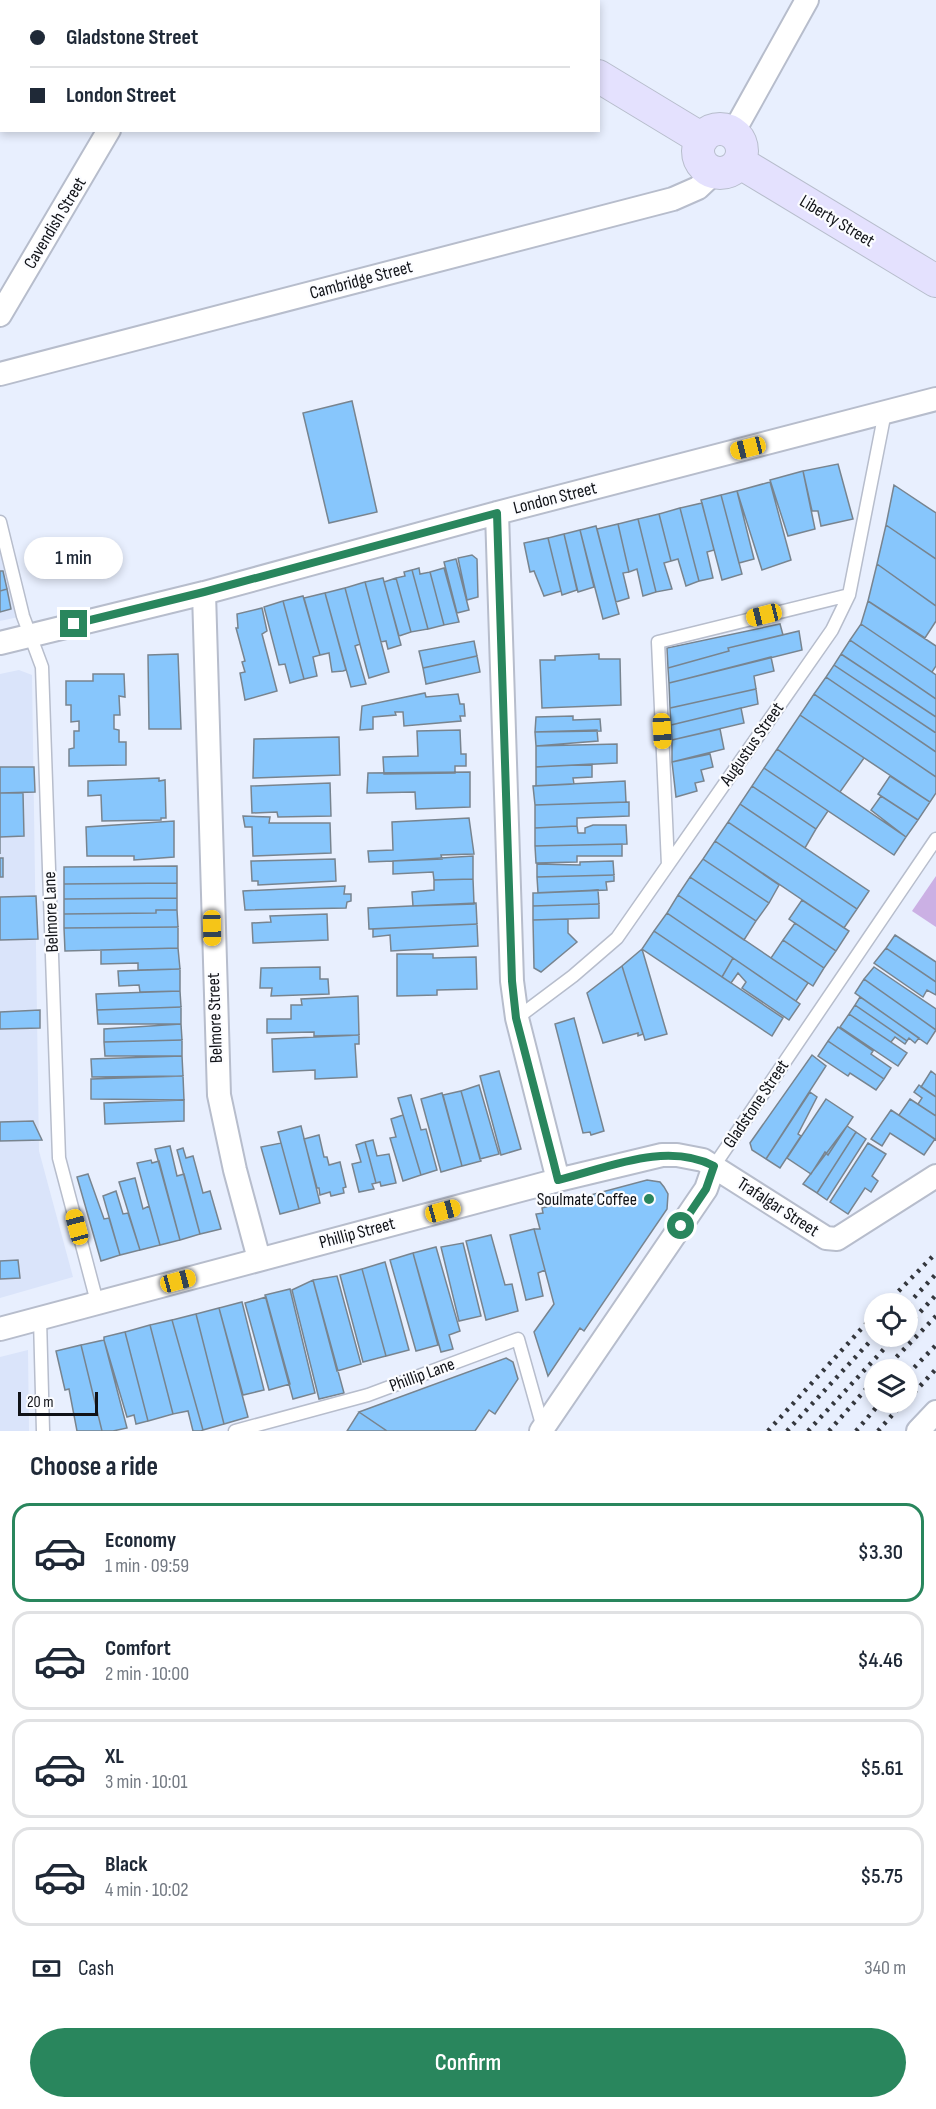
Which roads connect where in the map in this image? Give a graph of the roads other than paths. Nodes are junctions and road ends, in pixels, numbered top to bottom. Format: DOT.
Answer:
graph roads {
  1 [pos="807,0"];
  2 [pos="600,77"];
  3 [pos="108,132"];
  4 [pos="729,156"];
  5 [pos="936,281"];
  6 [pos="0,315"];
  7 [pos="0,374"];
  8 [pos="936,399"];
  9 [pos="885,412"];
  10 [pos="497,513"];
  11 [pos="0,522"];
  12 [pos="204,592"];
  13 [pos="849,595"];
  14 [pos="30,635"];
  15 [pos="0,643"];
  16 [pos="936,840"];
  17 [pos="668,865"];
  18 [pos="516,1018"];
  19 [pos="714,1166"];
  20 [pos="936,1176"];
  21 [pos="558,1180"];
  22 [pos="260,1259"];
  23 [pos="97,1302"];
  24 [pos="40,1319"];
  25 [pos="0,1329"];
  26 [pos="936,1412"];
  27 [pos="542,1430"];
  28 [pos="43,1431"];
  29 [pos="235,1431"];
  30 [pos="918,1431"];
  1 -- 4 [label="street, Cambridge Street"];
  2 -- 4 [label="main road"];
  3 -- 6 [label="street, Cavendish Street"];
  4 -- 5 [label="main road, Liberty Street"];
  4 -- 7 [label="street, Cambridge Street"];
  8 -- 9 [label="street, London Street"];
  9 -- 10 [label="street, London Street"];
  9 -- 13 [label="lane, Augustus Street"];
  10 -- 12 [label="street, London Street"];
  10 -- 18 [label="street"];
  11 -- 14 [label="lane, Belmore Lane"];
  12 -- 14 [label="street, London Street"];
  12 -- 22 [label="street, Belmore Street"];
  13 -- 17 [label="lane, Augustus Street"];
  13 -- 17 [label="lane"];
  14 -- 15 [label="street, London Street"];
  14 -- 23 [label="lane, Belmore Lane"];
  16 -- 19 [label="lane, Gladstone Street"];
  17 -- 18 [label="lane, Augustus Street"];
  18 -- 21 [label="street"];
  19 -- 20 [label="street, Trafalgar Street"];
  19 -- 21 [label="street, Phillip Street"];
  19 -- 27 [label="street, Gladstone Street"];
  21 -- 22 [label="street, Phillip Street"];
  22 -- 23 [label="street, Phillip Street"];
  23 -- 24 [label="street, Phillip Street"];
  24 -- 25 [label="street, Phillip Street"];
  24 -- 28 [label="lane"];
  26 -- 30 [label="street"];
  27 -- 29 [label="lane, Phillip Lane"];
}
